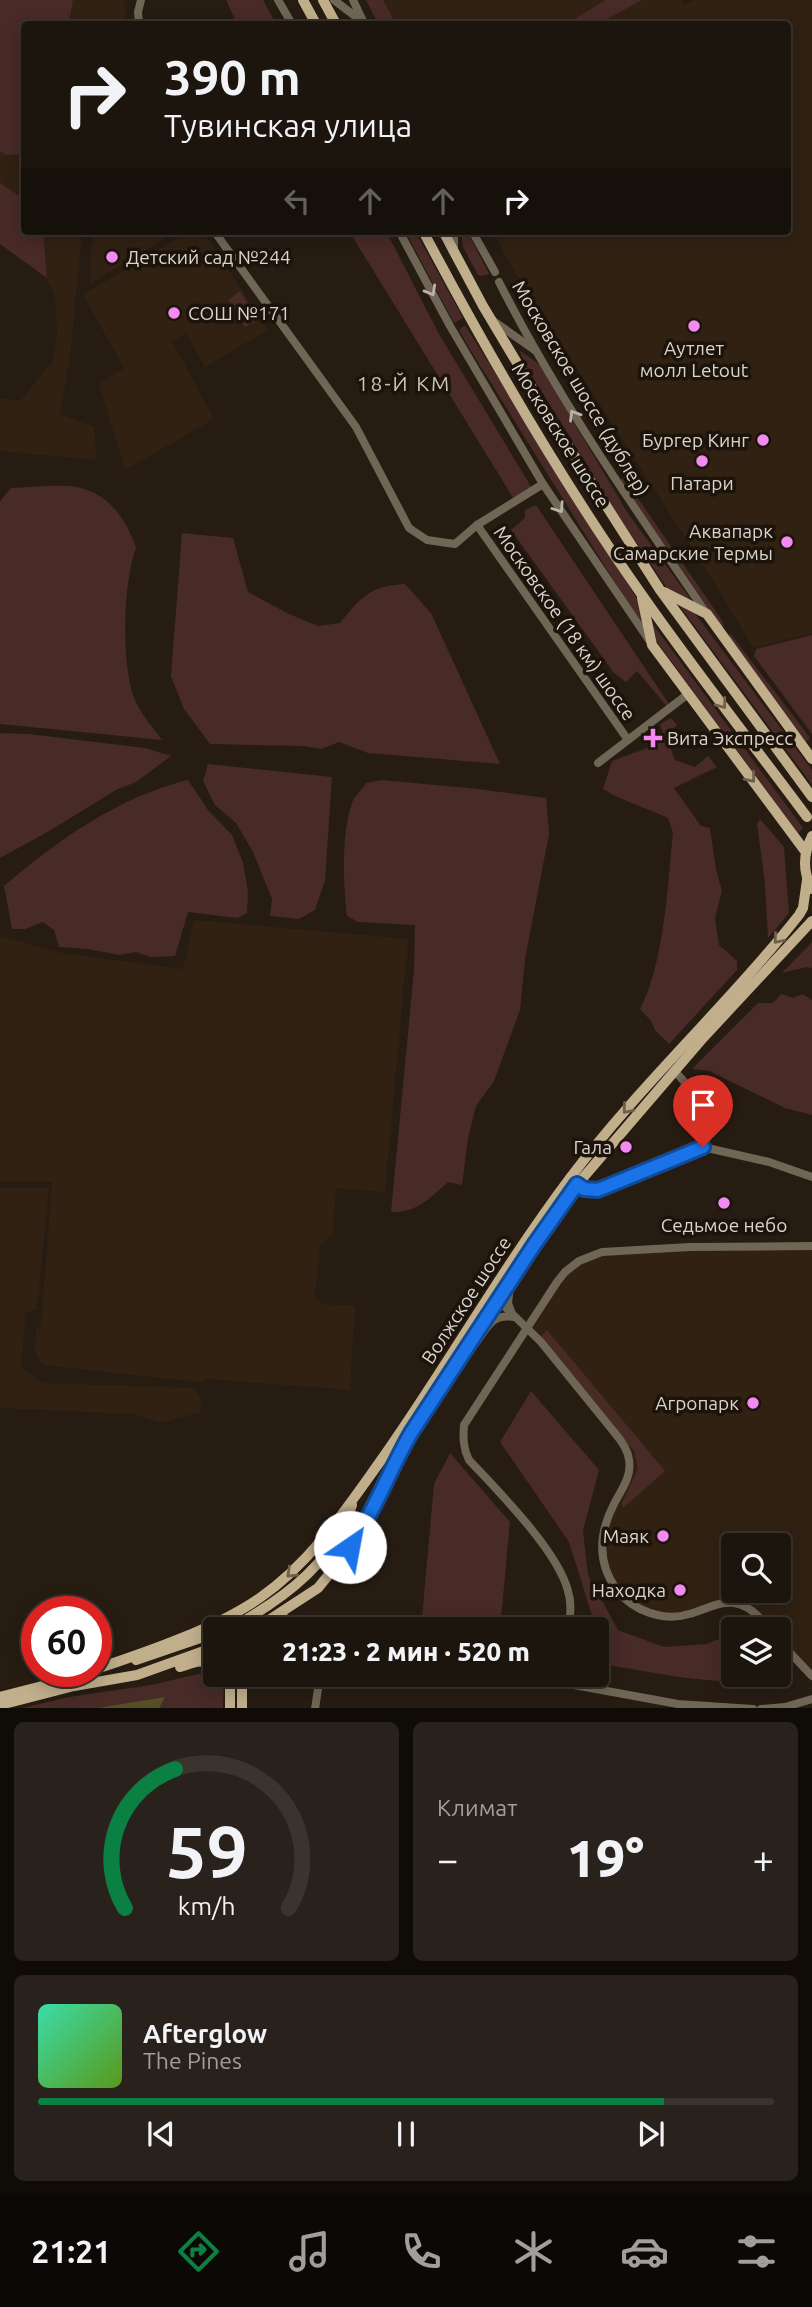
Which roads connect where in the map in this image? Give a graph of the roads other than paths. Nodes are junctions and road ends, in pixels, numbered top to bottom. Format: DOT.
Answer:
graph roads {
  1 [pos="141,0"];
  2 [pos="278,0"];
  3 [pos="303,0"];
  4 [pos="323,0"];
  5 [pos="334,0"];
  6 [pos="353,0"];
  7 [pos="139,21"];
  8 [pos="290,21"];
  9 [pos="314,21"];
  10 [pos="334,21"];
  11 [pos="361,21"];
  12 [pos="364,21"];
  13 [pos="218,235"];
  14 [pos="401,235"];
  15 [pos="425,235"];
  16 [pos="445,235"];
  17 [pos="454,235"];
  18 [pos="474,235"];
  19 [pos="454,253"];
  20 [pos="495,272"];
  21 [pos="499,282"];
  22 [pos="475,290"];
  23 [pos="458,298"];
  24 [pos="491,319"];
  25 [pos="538,352"];
  26 [pos="543,484"];
  27 [pos="477,525"];
  28 [pos="660,590"];
  29 [pos="641,594"];
  30 [pos="707,614"];
  31 [pos="652,645"];
  32 [pos="688,694"];
  33 [pos="628,740"];
  34 [pos="812,759"];
  35 [pos="598,763"];
  36 [pos="812,797"];
  37 [pos="807,817"];
  38 [pos="812,836"];
  39 [pos="805,851"];
  40 [pos="809,885"];
  41 [pos="812,920"];
  42 [pos="675,1072"];
  43 [pos="703,1147"];
  44 [pos="812,1177"];
  45 [pos="577,1184"];
  46 [pos="812,1246"];
  47 [pos="513,1258"];
  48 [pos="513,1277"];
  49 [pos="498,1300"];
  50 [pos="484,1312"];
  51 [pos="514,1317"];
  52 [pos="526,1328"];
  53 [pos="464,1353"];
  54 [pos="354,1498"];
  55 [pos="318,1588"];
  56 [pos="249,1617"];
  57 [pos="273,1617"];
  58 [pos="278,1617"];
  59 [pos="285,1617"];
  60 [pos="569,1617"];
  61 [pos="758,1617"];
  62 [pos="203,1637"];
  63 [pos="203,1652"];
  64 [pos="791,1654"];
  65 [pos="203,1661"];
  66 [pos="115,1663"];
  67 [pos="112,1664"];
  68 [pos="158,1669"];
  69 [pos="812,1676"];
  70 [pos="38,1687"];
  71 [pos="230,1687"];
  72 [pos="239,1687"];
  73 [pos="243,1687"];
  74 [pos="319,1687"];
  75 [pos="600,1687"];
  76 [pos="0,1697"];
  77 [pos="812,1699"];
  78 [pos="0,1705"];
  79 [pos="230,1708"];
  80 [pos="242,1708"];
  81 [pos="242,1708"];
  82 [pos="315,1708"];
  83 [pos="737,1708"];
  84 [pos="773,1708"];
  1 -- 7 [label="street"];
  2 -- 8 [label="street"];
  3 -- 9 [label="main road"];
  4 -- 10 [label="main road"];
  5 -- 11 [label="street"];
  6 -- 12 [label="street"];
  13 -- 27 [label="street, Московское (18 км) шоссе"];
  14 -- 26 [label="street, one-way"];
  15 -- 23 [label="main road, Московское шоссе"];
  16 -- 19 [label="main road, Московское шоссе"];
  17 -- 19 [label="street"];
  18 -- 20 [label="street, Московское шоссе (дублер)"];
  19 -- 22 [label="main road, Московское шоссе"];
  21 -- 25 [label="street, Московское шоссе (дублер)"];
  22 -- 23 [label="main road"];
  22 -- 24 [label="main road, Московское шоссе"];
  23 -- 29 [label="main road, Московское шоссе"];
  24 -- 25 [label="street"];
  24 -- 28 [label="main road, Московское шоссе"];
  30 -- 25 [label="street, Московское шоссе (дублер), one-way"];
  26 -- 27 [label="street, Московское (18 км) шоссе"];
  26 -- 31 [label="street, one-way"];
  27 -- 33 [label="street, Московское (18 км) шоссе"];
  28 -- 30 [label="main road"];
  28 -- 36 [label="main road, Московское шоссе"];
  29 -- 31 [label="main road"];
  29 -- 37 [label="main road, Московское шоссе, one-way"];
  30 -- 34 [label="main road"];
  31 -- 32 [label="main road"];
  32 -- 33 [label="street"];
  32 -- 39 [label="main road, one-way"];
  33 -- 35 [label="street"];
  38 -- 39 [label="main road"];
  39 -- 40 [label="main road, Волжское шоссе"];
  40 -- 47 [label="main road, Волжское шоссе, one-way"];
  41 -- 42 [label="main road, Волжское шоссе"];
  42 -- 43 [label="street"];
  42 -- 45 [label="main road, Волжское шоссе"];
  43 -- 44 [label="street"];
  43 -- 45 [label="street"];
  45 -- 48 [label="main road, Волжское шоссе"];
  46 -- 52 [label="street"];
  47 -- 49 [label="street"];
  47 -- 50 [label="main road, Волжское шоссе"];
  48 -- 49 [label="main road, Волжское шоссе"];
  48 -- 51 [label="street"];
  49 -- 50 [label="main road, Волжское шоссе"];
  49 -- 51 [label="street"];
  50 -- 53 [label="main road, Волжское шоссе"];
  50 -- 54 [label="main road, Волжское шоссе"];
  51 -- 52 [label="street"];
  51 -- 53 [label="street"];
  52 -- 60 [label="street"];
  52 -- 61 [label="street"];
  53 -- 55 [label="main road, Волжское шоссе"];
  54 -- 56 [label="main road"];
  54 -- 66 [label="main road, Волжское шоссе, one-way"];
  55 -- 57 [label="main road, Волжское шоссе"];
  55 -- 58 [label="main road"];
  55 -- 59 [label="main road"];
  62 -- 66 [label="main road"];
  63 -- 68 [label="main road"];
  64 -- 69 [label="street"];
  65 -- 68 [label="main road"];
  66 -- 67 [label="main road, Волжское шоссе"];
  68 -- 78 [label="main road"];
  70 -- 76 [label="main road"];
  71 -- 79 [label="main road"];
  72 -- 80 [label="main road"];
  73 -- 81 [label="main road"];
  74 -- 82 [label="street"];
  75 -- 83 [label="street"];
  77 -- 84 [label="street"];
}
